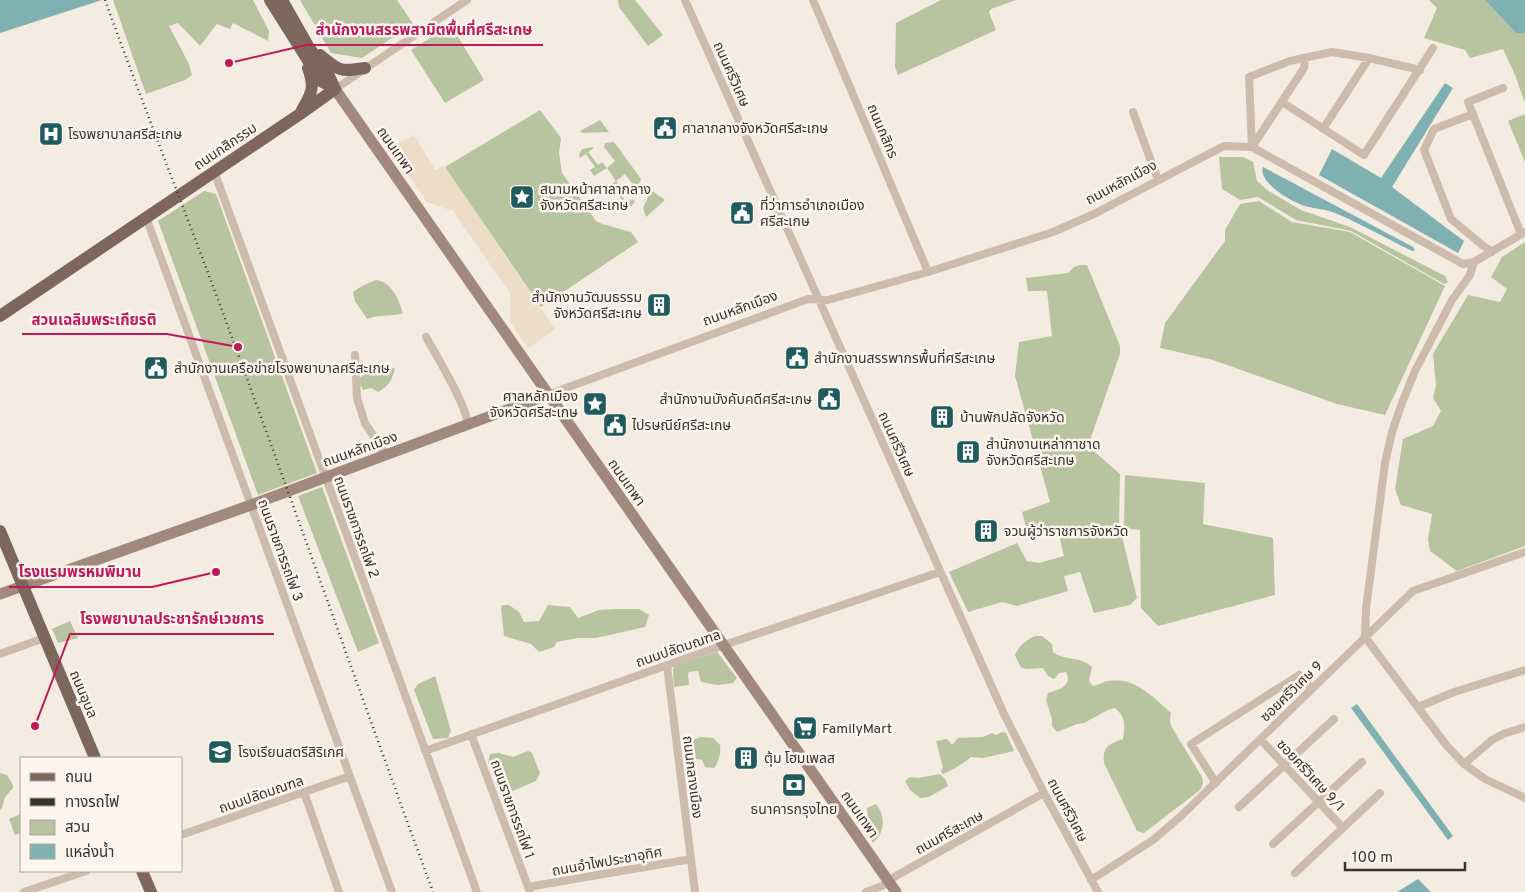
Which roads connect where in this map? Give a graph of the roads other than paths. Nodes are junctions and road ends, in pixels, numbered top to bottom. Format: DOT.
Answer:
graph roads {
  1 [pos="270,0"];
  2 [pos="282,0"];
  3 [pos="467,0"];
  4 [pos="685,0"];
  5 [pos="813,0"];
  6 [pos="304,48"];
  7 [pos="1433,48"];
  8 [pos="1305,58"];
  9 [pos="1369,58"];
  10 [pos="365,68"];
  11 [pos="1420,70"];
  12 [pos="1503,88"];
  13 [pos="335,89"];
  14 [pos="1282,102"];
  15 [pos="1133,112"];
  16 [pos="300,114"];
  17 [pos="1473,114"];
  18 [pos="1323,128"];
  19 [pos="1252,147"];
  20 [pos="214,171"];
  21 [pos="1158,180"];
  22 [pos="146,217"];
  23 [pos="1523,233"];
  24 [pos="1492,252"];
  25 [pos="1474,262"];
  26 [pos="928,272"];
  27 [pos="818,299"];
  28 [pos="0,316"];
  29 [pos="426,336"];
  30 [pos="355,355"];
  31 [pos="547,395"];
  32 [pos="468,424"];
  33 [pos="386,455"];
  34 [pos="326,478"];
  35 [pos="251,505"];
  36 [pos="0,531"];
  37 [pos="1525,552"];
  38 [pos="940,572"];
  39 [pos="23,586"];
  40 [pos="0,594"];
  41 [pos="1365,637"];
  42 [pos="44,638"];
  43 [pos="724,645"];
  44 [pos="0,654"];
  45 [pos="667,665"];
  46 [pos="1525,670"];
  47 [pos="1312,689"];
  48 [pos="1418,707"];
  49 [pos="1334,719"];
  50 [pos="1525,727"];
  51 [pos="472,734"];
  52 [pos="1260,739"];
  53 [pos="425,750"];
  54 [pos="95,757"];
  55 [pos="1362,762"];
  56 [pos="1464,764"];
  57 [pos="1284,765"];
  58 [pos="350,776"];
  59 [pos="1216,783"];
  60 [pos="304,792"];
  61 [pos="1044,793"];
  62 [pos="1380,793"];
  63 [pos="1525,798"];
  64 [pos="1318,802"];
  65 [pos="1239,807"];
  66 [pos="1343,828"];
  67 [pos="182,835"];
  68 [pos="1273,844"];
  69 [pos="691,859"];
  70 [pos="83,872"];
  71 [pos="142,872"];
  72 [pos="1295,873"];
  73 [pos="1091,880"];
  74 [pos="888,881"];
  75 [pos="529,890"];
  76 [pos="24,892"];
  77 [pos="150,892"];
  78 [pos="339,892"];
  79 [pos="392,892"];
  80 [pos="477,892"];
  81 [pos="695,892"];
  82 [pos="866,892"];
  83 [pos="896,892"];
  84 [pos="1098,892"];
  1 -- 6 [label="main road"];
  2 -- 6 [label="main road"];
  3 -- 10 [label="street, ถนนกสิกรรม"];
  4 -- 27 [label="street, ถนนศรีวิเศษ"];
  5 -- 26 [label="street, ถนนกสิกร"];
  6 -- 10 [label="main road"];
  6 -- 13 [label="main road"];
  6 -- 16 [label="main road"];
  7 -- 11 [label="street"];
  8 -- 9 [label="street"];
  8 -- 14 [label="street"];
  8 -- 19 [label="street"];
  9 -- 11 [label="street"];
  9 -- 18 [label="street"];
  10 -- 13 [label="street, ถนนกสิกรรม"];
  11 -- 18 [label="street"];
  12 -- 17 [label="street"];
  13 -- 16 [label="main road, ถนนกสิกรรม"];
  13 -- 31 [label="main road, ถนนเทพา"];
  14 -- 18 [label="street"];
  14 -- 19 [label="street"];
  15 -- 21 [label="street"];
  16 -- 20 [label="main road, ถนนกสิกรรม"];
  17 -- 23 [label="street"];
  17 -- 24 [label="street"];
  19 -- 21 [label="street, ถนนหลักเมือง"];
  19 -- 25 [label="street, ถนนหลักเมือง"];
  20 -- 22 [label="main road, ถนนกสิกรรม"];
  20 -- 34 [label="street, ถนนราชการรถไฟ 2"];
  21 -- 26 [label="street, ถนนหลักเมือง"];
  22 -- 28 [label="main road, ถนนกสิกรรม"];
  22 -- 35 [label="street, ถนนราชการรถไฟ 3"];
  23 -- 24 [label="street"];
  24 -- 25 [label="street"];
  25 -- 41 [label="street"];
  26 -- 27 [label="street, ถนนหลักเมือง"];
  27 -- 31 [label="street, ถนนหลักเมือง"];
  27 -- 38 [label="street, ถนนศรีวิเศษ"];
  29 -- 32 [label="street"];
  30 -- 33 [label="street"];
  31 -- 32 [label="main road, ถนนหลักเมือง"];
  31 -- 43 [label="main road, ถนนเทพา"];
  32 -- 33 [label="main road, ถนนหลักเมือง"];
  33 -- 34 [label="main road, ถนนหลักเมือง"];
  34 -- 35 [label="main road, ถนนหลักเมือง"];
  34 -- 53 [label="street, ถนนราชการรถไฟ 2"];
  35 -- 39 [label="main road, ถนนหลักเมือง"];
  35 -- 58 [label="street, ถนนราชการรถไฟ 3"];
  36 -- 39 [label="main road, ถนนอุบล"];
  37 -- 41 [label="street, ซอยศรีวิเศษ 9"];
  38 -- 43 [label="street, ถนนปลัดมณฑล"];
  38 -- 61 [label="street, ถนนศรีวิเศษ"];
  39 -- 40 [label="main road, ถนนหลักเมือง"];
  39 -- 42 [label="main road, ถนนอุบล"];
  41 -- 47 [label="street, ซอยศรีวิเศษ 9"];
  41 -- 48 [label="street"];
  42 -- 44 [label="street"];
  42 -- 54 [label="main road, ถนนอุบล"];
  43 -- 45 [label="street, ถนนปลัดมณฑล"];
  43 -- 74 [label="main road, ถนนเทพา"];
  45 -- 51 [label="street, ถนนปลัดมณฑล"];
  45 -- 69 [label="street, ถนนกลางเมือง"];
  46 -- 48 [label="street"];
  47 -- 52 [label="street, ซอยศรีวิเศษ 9"];
  47 -- 59 [label="street"];
  48 -- 56 [label="street"];
  49 -- 57 [label="street"];
  50 -- 56 [label="street"];
  51 -- 53 [label="street, ถนนปลัดมณฑล"];
  51 -- 75 [label="street, ถนนราชการรถไฟ 1"];
  52 -- 57 [label="street, ซอยศรีวิเศษ 9/1"];
  52 -- 59 [label="street, ซอยศรีวิเศษ 9"];
  53 -- 80 [label="street, ถนนราชการรถไฟ 2"];
  55 -- 64 [label="street"];
  56 -- 63 [label="street"];
  57 -- 64 [label="street, ซอยศรีวิเศษ 9/1"];
  57 -- 65 [label="street"];
  58 -- 60 [label="street, ถนนปลัดมณฑล"];
  58 -- 79 [label="street, ถนนราชการรถไฟ 3"];
  59 -- 73 [label="street, ซอยศรีวิเศษ 9"];
  60 -- 67 [label="street, ถนนปลัดมณฑล"];
  60 -- 78 [label="street"];
  61 -- 73 [label="street, ถนนศรีวิเศษ"];
  61 -- 74 [label="street, ถนนศรีสะเกษ"];
  62 -- 66 [label="street"];
  64 -- 66 [label="street, ซอยศรีวิเศษ 9/1"];
  64 -- 68 [label="street"];
  66 -- 72 [label="street"];
  69 -- 75 [label="street, ถนนอำไพประชาอุทิศ"];
  69 -- 81 [label="street, ถนนกลางเมือง"];
  70 -- 76 [label="street"];
  71 -- 77 [label="main road"];
  73 -- 84 [label="street, ถนนศรีวิเศษ"];
  74 -- 82 [label="street, ถนนศรีสะเกษ"];
  74 -- 83 [label="main road, ถนนเทพา"];
}
